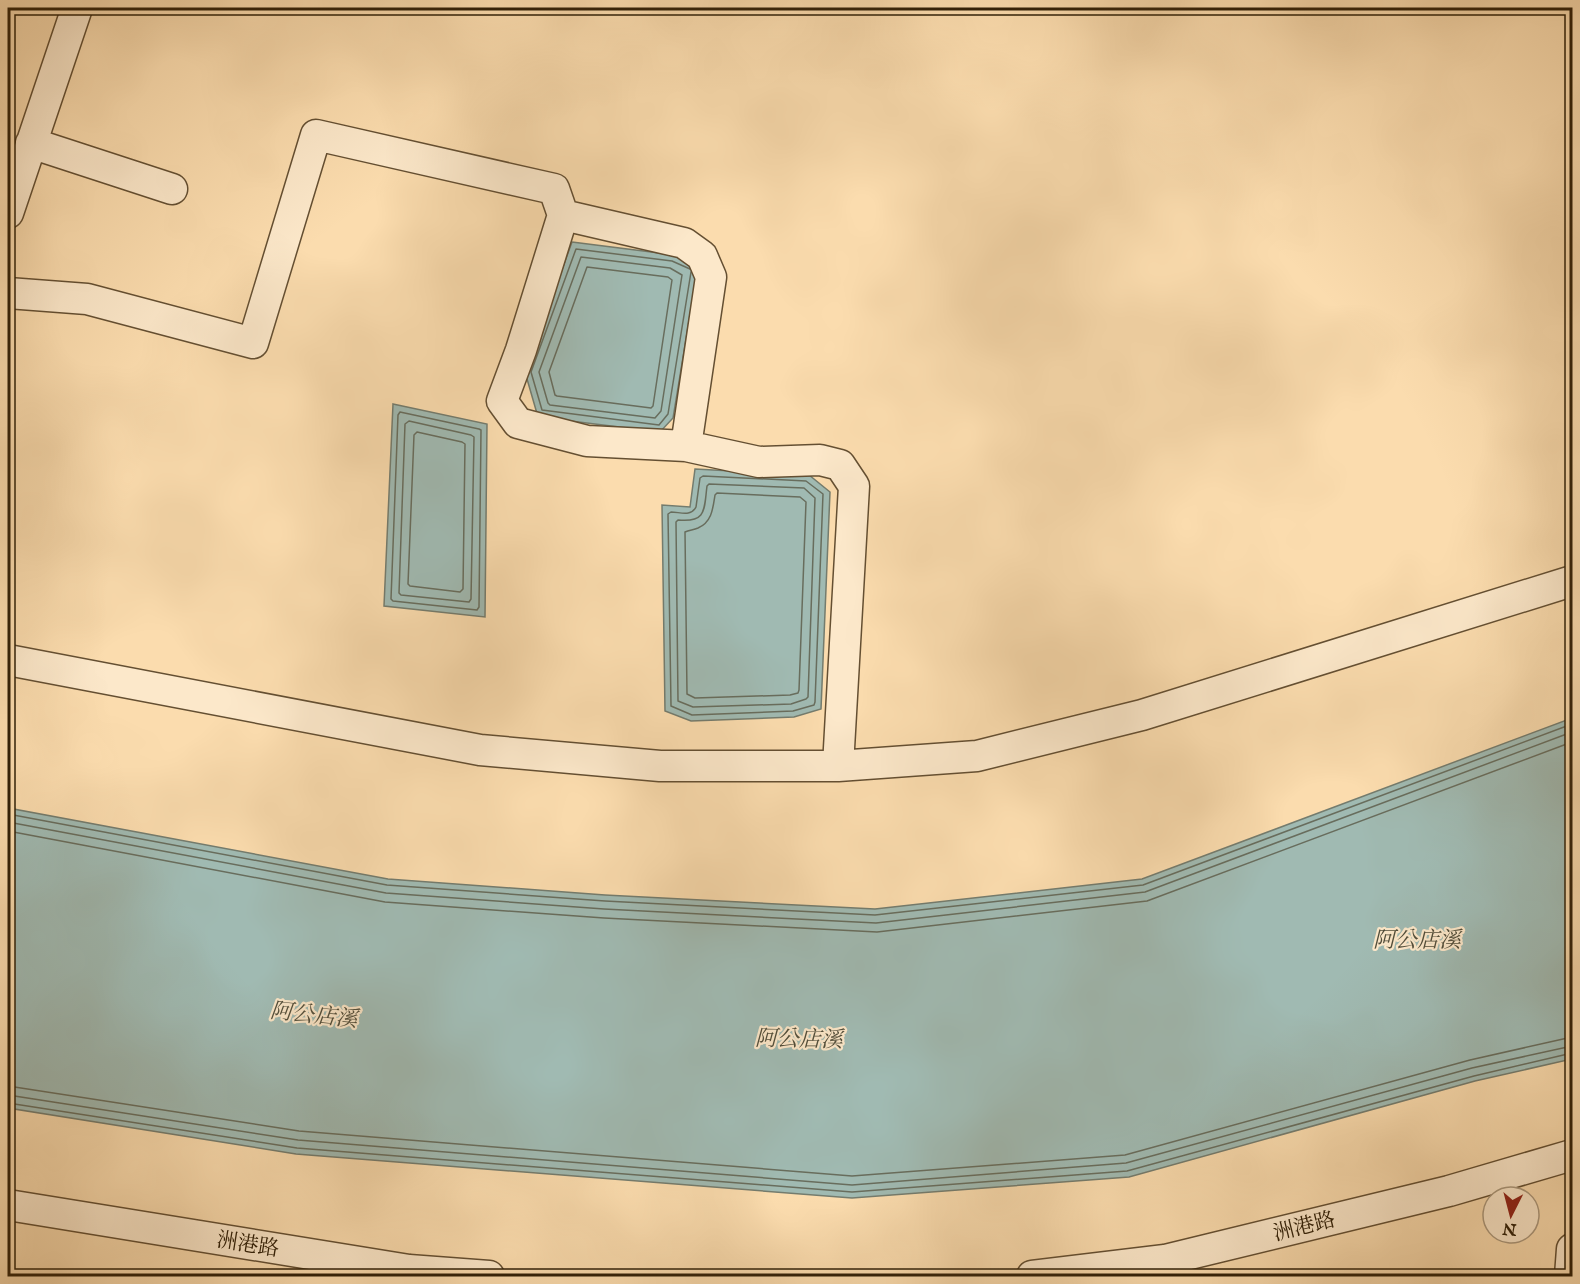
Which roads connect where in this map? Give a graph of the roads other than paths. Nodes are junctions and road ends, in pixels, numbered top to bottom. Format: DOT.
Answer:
graph roads {
  1 [pos="77,8"];
  2 [pos="32,143"];
  3 [pos="172,189"];
  4 [pos="8,213"];
  5 [pos="563,215"];
  6 [pos="8,293"];
  7 [pos="686,446"];
  8 [pos="1572,581"];
  9 [pos="8,660"];
  10 [pos="838,765"];
  11 [pos="1572,1155"];
  12 [pos="8,1205"];
  13 [pos="1572,1249"];
  14 [pos="489,1276"];
  15 [pos="1032,1276"];
  16 [pos="1570,1276"];
  1 -- 2 [label="street"];
  2 -- 3 [label="street"];
  2 -- 4 [label="street"];
  5 -- 6 [label="street"];
  5 -- 7 [label="street"];
  5 -- 7 [label="street"];
  7 -- 10 [label="street"];
  8 -- 10 [label="street"];
  9 -- 10 [label="street"];
  11 -- 15 [label="street, 洲港路"];
  12 -- 14 [label="street, 洲港路"];
  13 -- 16 [label="street"];
}
